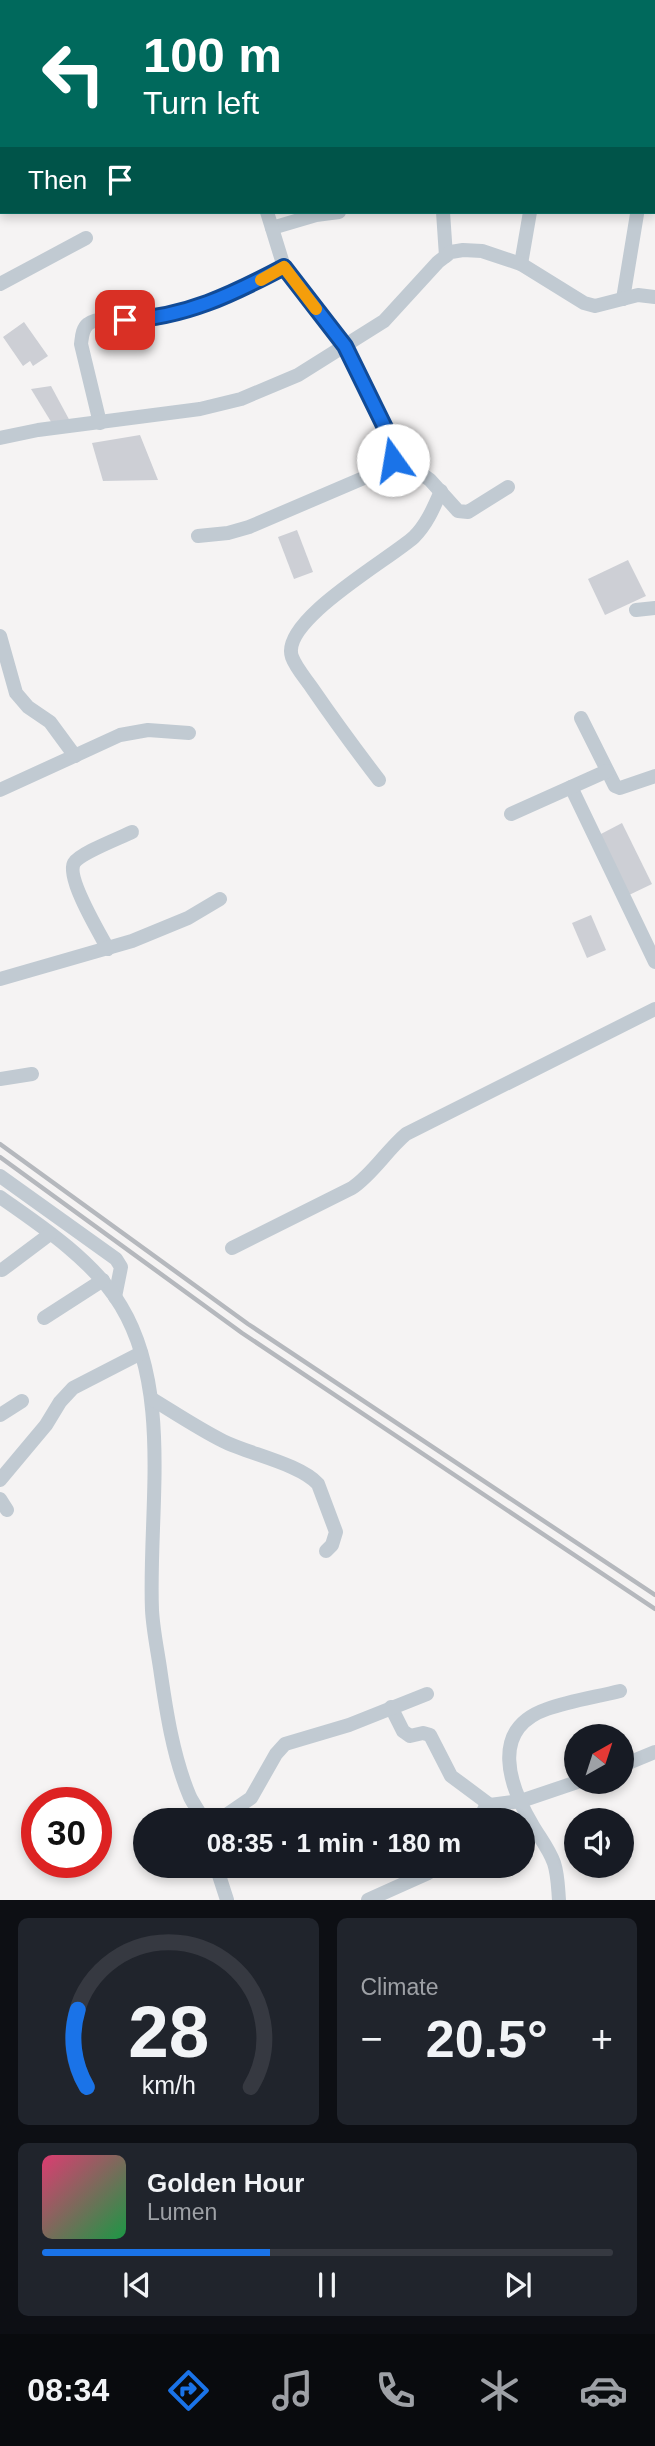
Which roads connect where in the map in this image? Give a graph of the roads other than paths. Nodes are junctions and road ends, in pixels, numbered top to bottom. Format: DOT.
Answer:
graph roads {
  1 [pos="268,214"];
  2 [pos="324,214"];
  3 [pos="443,214"];
  4 [pos="530,214"];
  5 [pos="637,214"];
  6 [pos="272,228"];
  7 [pos="86,238"];
  8 [pos="446,256"];
  9 [pos="522,264"];
  10 [pos="284,267"];
  11 [pos="0,284"];
  12 [pos="655,297"];
  13 [pos="623,299"];
  14 [pos="345,346"];
  15 [pos="100,423"];
  16 [pos="0,437"];
  17 [pos="394,454"];
  18 [pos="508,487"];
  19 [pos="441,491"];
  20 [pos="198,536"];
  21 [pos="655,608"];
  22 [pos="636,610"];
  23 [pos="0,636"];
  24 [pos="581,718"];
  25 [pos="189,733"];
  26 [pos="75,756"];
  27 [pos="607,771"];
  28 [pos="655,776"];
  29 [pos="379,780"];
  30 [pos="571,787"];
  31 [pos="0,790"];
  32 [pos="511,814"];
  33 [pos="132,832"];
  34 [pos="220,899"];
  35 [pos="108,949"];
  36 [pos="655,962"];
  37 [pos="0,979"];
  38 [pos="655,1009"];
  39 [pos="32,1074"];
  40 [pos="0,1079"];
  41 [pos="0,1176"];
  42 [pos="0,1197"];
  43 [pos="50,1234"];
  44 [pos="232,1248"];
  45 [pos="2,1270"];
  46 [pos="103,1280"];
  47 [pos="116,1297"];
  48 [pos="44,1318"];
  49 [pos="141,1353"];
  50 [pos="152,1399"];
  51 [pos="22,1401"];
  52 [pos="0,1415"];
  53 [pos="0,1480"];
  54 [pos="326,1551"];
  55 [pos="620,1691"];
  56 [pos="427,1694"];
  57 [pos="391,1707"];
  58 [pos="655,1752"];
  59 [pos="634,1761"];
  60 [pos="564,1787"];
  61 [pos="521,1801"];
  62 [pos="489,1805"];
  63 [pos="196,1808"];
  64 [pos="236,1808"];
  65 [pos="485,1808"];
  66 [pos="220,1878"];
  67 [pos="415,1878"];
  68 [pos="227,1900"];
  69 [pos="368,1900"];
  70 [pos="559,1900"];
  1 -- 6 [label="street"];
  2 -- 6 [label="street"];
  3 -- 8 [label="street"];
  4 -- 9 [label="street"];
  5 -- 13 [label="street"];
  6 -- 10 [label="street"];
  7 -- 11 [label="street"];
  8 -- 9 [label="street"];
  8 -- 14 [label="street"];
  9 -- 13 [label="street"];
  10 -- 14 [label="street"];
  10 -- 15 [label="street"];
  12 -- 13 [label="street"];
  14 -- 15 [label="street"];
  14 -- 17 [label="street"];
  15 -- 16 [label="street"];
  17 -- 19 [label="street"];
  17 -- 20 [label="street"];
  18 -- 19 [label="street"];
  19 -- 29 [label="street"];
  21 -- 22 [label="street"];
  23 -- 26 [label="street"];
  24 -- 27 [label="street"];
  25 -- 26 [label="street"];
  26 -- 31 [label="street"];
  27 -- 28 [label="street"];
  27 -- 30 [label="street"];
  30 -- 32 [label="street"];
  30 -- 36 [label="street"];
  33 -- 35 [label="street"];
  34 -- 35 [label="street"];
  35 -- 37 [label="street"];
  38 -- 44 [label="street"];
  39 -- 40 [label="street"];
  41 -- 47 [label="street"];
  42 -- 43 [label="street"];
  43 -- 45 [label="street"];
  43 -- 46 [label="street"];
  46 -- 47 [label="street"];
  46 -- 48 [label="street"];
  47 -- 49 [label="street"];
  49 -- 50 [label="street"];
  49 -- 53 [label="street"];
  50 -- 54 [label="street"];
  50 -- 63 [label="street"];
  51 -- 52 [label="street"];
  55 -- 61 [label="street"];
  56 -- 57 [label="street"];
  57 -- 62 [label="street"];
  57 -- 64 [label="street"];
  58 -- 59 [label="street"];
  60 -- 61 [label="street"];
  61 -- 62 [label="street"];
  61 -- 70 [label="street"];
  62 -- 65 [label="street"];
  66 -- 68 [label="street"];
  67 -- 69 [label="street"];
}
